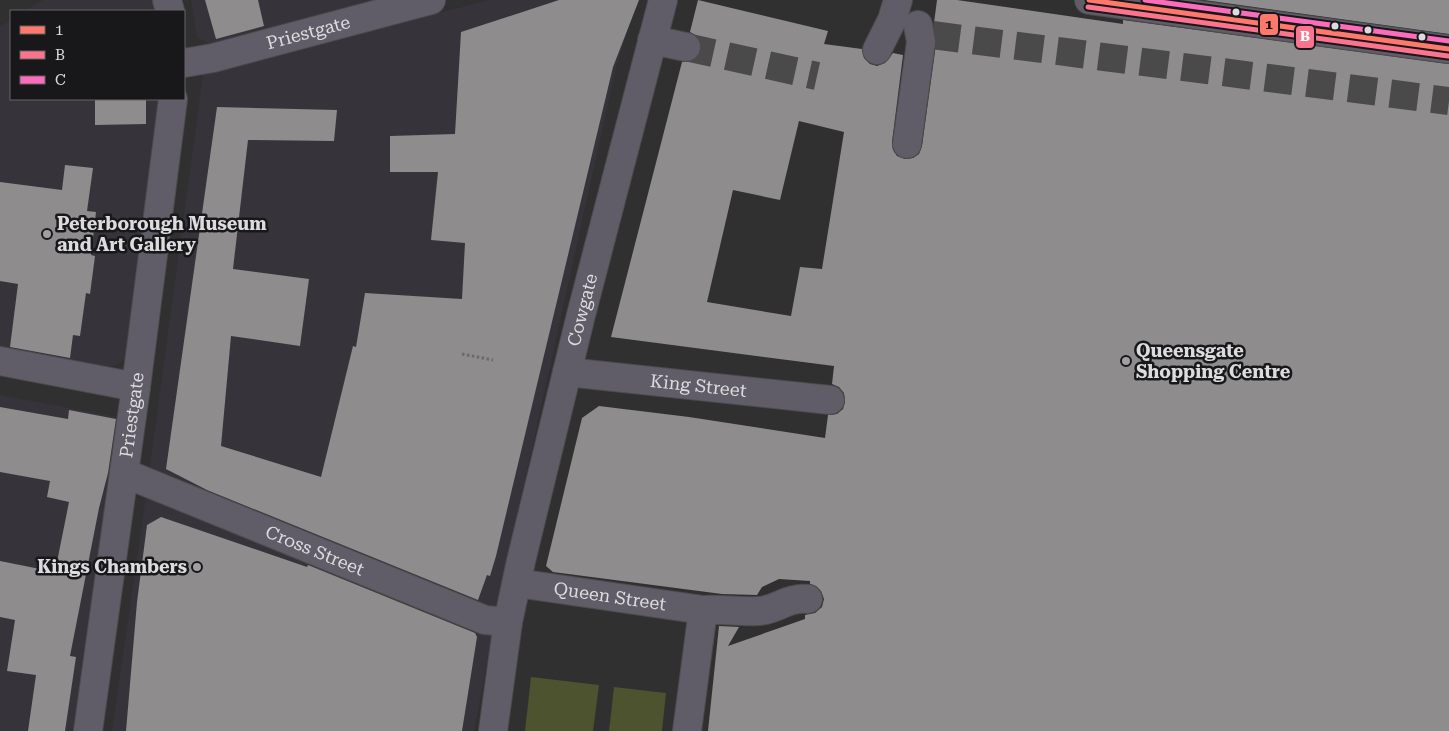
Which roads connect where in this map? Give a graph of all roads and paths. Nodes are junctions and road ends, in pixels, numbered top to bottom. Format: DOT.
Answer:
graph roads {
  1 [pos="431,0"];
  2 [pos="663,0"];
  3 [pos="898,0"];
  4 [pos="907,0"];
  5 [pos="1096,0"];
  6 [pos="652,40"];
  7 [pos="686,47"];
  8 [pos="1447,49"];
  9 [pos="877,50"];
  10 [pos="185,63"];
  11 [pos="172,100"];
  12 [pos="907,144"];
  13 [pos="462,354"];
  14 [pos="493,360"];
  15 [pos="0,361"];
  16 [pos="567,372"];
  17 [pos="136,387"];
  18 [pos="830,400"];
  19 [pos="124,473"];
  20 [pos="517,583"];
  21 [pos="808,599"];
  22 [pos="703,610"];
  23 [pos="508,622"];
  24 [pos="88,731"];
  25 [pos="493,731"];
  26 [pos="686,731"];
  1 -- 10 [label="street, Priestgate"];
  2 -- 6 [label="street, Cowgate"];
  3 -- 9 [label="street"];
  4 -- 12 [label="street"];
  5 -- 8 [label="street"];
  6 -- 7 [label="street"];
  6 -- 16 [label="street, Cowgate"];
  11 -- 17 [label="street, Priestgate"];
  13 -- 14 [label="path"];
  15 -- 17 [label="street"];
  16 -- 18 [label="street, King Street"];
  16 -- 20 [label="street, Cowgate"];
  17 -- 19 [label="street, Priestgate"];
  19 -- 23 [label="street, Cross Street"];
  19 -- 24 [label="street, Priestgate"];
  20 -- 22 [label="street, Queen Street"];
  20 -- 23 [label="street, Cowgate"];
  21 -- 22 [label="street, Queen Street"];
  22 -- 26 [label="street"];
  23 -- 25 [label="street, Cowgate"];
}
